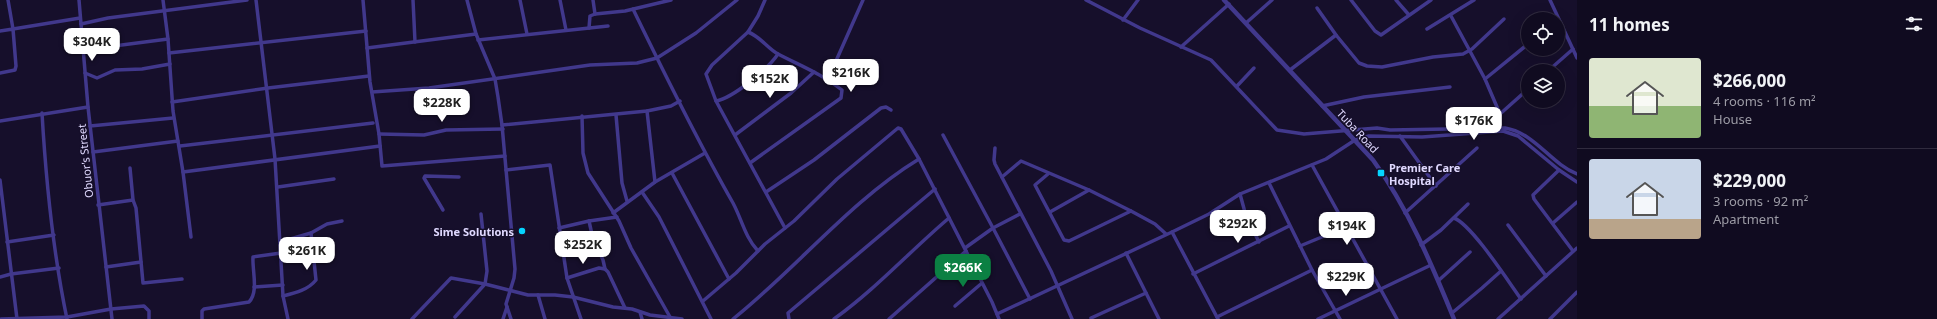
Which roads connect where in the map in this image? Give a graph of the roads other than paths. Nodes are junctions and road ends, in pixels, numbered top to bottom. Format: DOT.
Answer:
graph roads {
  1 [pos="8,0"];
  2 [pos="79,0"];
  3 [pos="163,0"];
  4 [pos="248,0"];
  5 [pos="256,0"];
  6 [pos="364,0"];
  7 [pos="413,0"];
  8 [pos="467,0"];
  9 [pos="520,0"];
  10 [pos="560,0"];
  11 [pos="593,0"];
  12 [pos="671,0"];
  13 [pos="737,0"];
  14 [pos="765,0"];
  15 [pos="863,0"];
  16 [pos="1086,0"];
  17 [pos="1138,0"];
  18 [pos="1224,0"];
  19 [pos="1272,0"];
  20 [pos="1351,0"];
  21 [pos="1396,0"];
  22 [pos="1431,0"];
  23 [pos="1474,0"];
  24 [pos="1550,0"];
  25 [pos="1229,4"];
  26 [pos="1317,8"];
  27 [pos="633,9"];
  28 [pos="165,11"];
  29 [pos="1555,12"];
  30 [pos="595,14"];
  31 [pos="1409,15"];
  32 [pos="1451,16"];
  33 [pos="80,18"];
  34 [pos="1504,19"];
  35 [pos="1123,20"];
  36 [pos="1246,23"];
  37 [pos="81,24"];
  38 [pos="608,26"];
  39 [pos="588,28"];
  40 [pos="13,29"];
  41 [pos="1428,29"];
  42 [pos="566,30"];
  43 [pos="0,31"];
  44 [pos="366,31"];
  45 [pos="748,32"];
  46 [pos="1565,33"];
  47 [pos="476,34"];
  48 [pos="526,34"];
  49 [pos="1336,34"];
  50 [pos="168,39"];
  51 [pos="478,40"];
  52 [pos="415,42"];
  53 [pos="261,44"];
  54 [pos="1181,47"];
  55 [pos="367,48"];
  56 [pos="1573,49"];
  57 [pos="83,50"];
  58 [pos="1521,50"];
  59 [pos="1469,51"];
  60 [pos="169,53"];
  61 [pos="778,54"];
  62 [pos="657,58"];
  63 [pos="1577,58"];
  64 [pos="170,64"];
  65 [pos="1556,64"];
  66 [pos="1254,68"];
  67 [pos="1290,70"];
  68 [pos="814,72"];
  69 [pos="85,73"];
  70 [pos="0,74"];
  71 [pos="369,76"];
  72 [pos="828,79"];
  73 [pos="1485,79"];
  74 [pos="495,80"];
  75 [pos="1237,86"];
  76 [pos="1450,87"];
  77 [pos="268,88"];
  78 [pos="372,92"];
  79 [pos="1521,95"];
  80 [pos="680,101"];
  81 [pos="716,101"];
  82 [pos="172,102"];
  83 [pos="1322,106"];
  84 [pos="88,107"];
  85 [pos="891,110"];
  86 [pos="647,111"];
  87 [pos="42,113"];
  88 [pos="616,114"];
  89 [pos="1500,114"];
  90 [pos="582,116"];
  91 [pos="174,118"];
  92 [pos="0,121"];
  93 [pos="372,123"];
  94 [pos="90,126"];
  95 [pos="502,127"];
  96 [pos="1494,128"];
  97 [pos="1347,132"];
  98 [pos="272,134"];
  99 [pos="379,134"];
  100 [pos="735,135"];
  101 [pos="943,135"];
  102 [pos="1400,136"];
  103 [pos="1355,140"];
  104 [pos="178,141"];
  105 [pos="180,146"];
  106 [pos="380,146"];
  107 [pos="995,148"];
  108 [pos="1478,148"];
  109 [pos="93,152"];
  110 [pos="705,153"];
  111 [pos="505,156"];
  112 [pos="275,159"];
  113 [pos="919,159"];
  114 [pos="750,163"];
  115 [pos="1312,165"];
  116 [pos="130,168"];
  117 [pos="506,170"];
  118 [pos="1559,170"];
  119 [pos="184,172"];
  120 [pos="672,173"];
  121 [pos="1048,174"];
  122 [pos="1577,174"];
  123 [pos="1002,176"];
  124 [pos="459,177"];
  125 [pos="334,179"];
  126 [pos="0,180"];
  127 [pos="655,182"];
  128 [pos="1577,182"];
  129 [pos="1269,183"];
  130 [pos="1436,186"];
  131 [pos="278,187"];
  132 [pos="935,189"];
  133 [pos="1089,190"];
  134 [pos="642,192"];
  135 [pos="766,192"];
  136 [pos="1240,194"];
  137 [pos="133,200"];
  138 [pos="627,201"];
  139 [pos="1577,202"];
  140 [pos="1468,204"];
  141 [pos="98,205"];
  142 [pos="443,210"];
  143 [pos="1131,211"];
  144 [pos="1050,212"];
  145 [pos="613,213"];
  146 [pos="1405,213"];
  147 [pos="480,214"];
  148 [pos="1020,214"];
  149 [pos="617,217"];
  150 [pos="949,218"];
  151 [pos="1454,218"];
  152 [pos="342,221"];
  153 [pos="589,221"];
  154 [pos="1553,223"];
  155 [pos="1508,225"];
  156 [pos="1290,226"];
  157 [pos="1346,227"];
  158 [pos="559,228"];
  159 [pos="785,228"];
  160 [pos="994,228"];
  161 [pos="1172,232"];
  162 [pos="311,233"];
  163 [pos="1166,234"];
  164 [pos="54,236"];
  165 [pos="191,237"];
  166 [pos="7,242"];
  167 [pos="280,242"];
  168 [pos="1259,242"];
  169 [pos="1421,245"];
  170 [pos="1300,246"];
  171 [pos="1577,248"];
  172 [pos="965,249"];
  173 [pos="758,251"];
  174 [pos="1574,251"];
  175 [pos="1470,252"];
  176 [pos="281,253"];
  177 [pos="1126,253"];
  178 [pos="141,262"];
  179 [pos="1431,265"];
  180 [pos="106,267"];
  181 [pos="59,268"];
  182 [pos="605,269"];
  183 [pos="1312,270"];
  184 [pos="1501,271"];
  185 [pos="11,274"];
  186 [pos="1193,274"];
  187 [pos="1546,276"];
  188 [pos="0,278"];
  189 [pos="567,278"];
  190 [pos="182,279"];
  191 [pos="729,279"];
  192 [pos="1438,280"];
  193 [pos="982,283"];
  194 [pos="485,284"];
  195 [pos="283,285"];
  196 [pos="1057,285"];
  197 [pos="254,287"];
  198 [pos="509,290"];
  199 [pos="1380,290"];
  200 [pos="1577,292"];
  201 [pos="1146,293"];
  202 [pos="538,295"];
  203 [pos="283,296"];
  204 [pos="573,297"];
  205 [pos="1030,299"];
  206 [pos="1521,299"];
  207 [pos="703,301"];
  208 [pos="955,306"];
  209 [pos="507,308"];
  210 [pos="625,308"];
  211 [pos="111,309"];
  212 [pos="640,312"];
  213 [pos="1335,312"];
  214 [pos="1452,313"];
  215 [pos="997,314"];
  216 [pos="1555,314"];
  217 [pos="455,317"];
  218 [pos="670,317"];
  219 [pos="16,318"];
  220 [pos="67,318"];
  221 [pos="1091,318"];
  222 [pos="1217,318"];
  223 [pos="1,319"];
  224 [pos="112,319"];
  225 [pos="149,319"];
  226 [pos="202,319"];
  227 [pos="288,319"];
  228 [pos="412,319"];
  229 [pos="503,319"];
  230 [pos="511,319"];
  231 [pos="545,319"];
  232 [pos="581,319"];
  233 [pos="642,319"];
  234 [pos="682,319"];
  235 [pos="711,319"];
  236 [pos="733,319"];
  237 [pos="789,319"];
  238 [pos="834,319"];
  239 [pos="889,319"];
  240 [pos="999,319"];
  241 [pos="1072,319"];
  242 [pos="1159,319"];
  243 [pos="1318,319"];
  244 [pos="1340,319"];
  245 [pos="1397,319"];
  246 [pos="1454,319"];
  247 [pos="1498,319"];
  248 [pos="1550,319"];
  249 [pos="1559,319"];
  1 -- 40 [label="street"];
  2 -- 33 [label="street, Obuor’s Street"];
  3 -- 28 [label="street"];
  4 -- 28 [label="street"];
  5 -- 53 [label="street"];
  6 -- 44 [label="street"];
  7 -- 52 [label="street"];
  8 -- 47 [label="street"];
  9 -- 48 [label="street"];
  10 -- 42 [label="street"];
  11 -- 30 [label="street"];
  12 -- 27 [label="street"];
  13 -- 62 [label="street"];
  14 -- 45 [label="street"];
  15 -- 72 [label="street"];
  16 -- 35 [label="street"];
  17 -- 35 [label="street"];
  18 -- 25 [label="street, Tuba Road"];
  19 -- 36 [label="street"];
  20 -- 31 [label="street"];
  21 -- 31 [label="street"];
  22 -- 31 [label="street"];
  23 -- 32 [label="street"];
  24 -- 29 [label="street"];
  25 -- 36 [label="street, Tuba Road"];
  25 -- 54 [label="street"];
  26 -- 49 [label="street"];
  27 -- 30 [label="street"];
  27 -- 62 [label="street"];
  28 -- 37 [label="street"];
  28 -- 50 [label="street"];
  30 -- 39 [label="street"];
  32 -- 41 [label="street"];
  32 -- 59 [label="street"];
  33 -- 37 [label="street, Obuor’s Street"];
  33 -- 40 [label="street"];
  34 -- 59 [label="street"];
  35 -- 54 [label="street"];
  36 -- 67 [label="street, Tuba Road"];
  37 -- 57 [label="street, Obuor’s Street"];
  38 -- 39 [label="street"];
  39 -- 42 [label="street"];
  40 -- 43 [label="street"];
  40 -- 70 [label="street"];
  42 -- 48 [label="street"];
  44 -- 53 [label="street"];
  44 -- 55 [label="street"];
  45 -- 61 [label="street"];
  45 -- 81 [label="street"];
  46 -- 56 [label="street"];
  47 -- 51 [label="street"];
  47 -- 52 [label="street"];
  48 -- 51 [label="street"];
  49 -- 59 [label="street"];
  49 -- 67 [label="street"];
  50 -- 57 [label="street"];
  50 -- 60 [label="street"];
  51 -- 74 [label="street"];
  52 -- 55 [label="street"];
  53 -- 60 [label="street"];
  53 -- 77 [label="street"];
  54 -- 75 [label="street"];
  55 -- 71 [label="street"];
  56 -- 63 [label="street"];
  56 -- 65 [label="street"];
  57 -- 69 [label="street, Obuor’s Street"];
  58 -- 73 [label="street"];
  59 -- 73 [label="street"];
  60 -- 64 [label="street"];
  61 -- 68 [label="street"];
  61 -- 81 [label="street"];
  62 -- 74 [label="street"];
  62 -- 80 [label="street"];
  64 -- 69 [label="street"];
  64 -- 82 [label="street"];
  66 -- 75 [label="street"];
  67 -- 83 [label="street, Tuba Road"];
  68 -- 72 [label="street"];
  68 -- 100 [label="street"];
  69 -- 84 [label="street, Obuor’s Street"];
  71 -- 77 [label="street"];
  71 -- 78 [label="street"];
  72 -- 114 [label="street"];
  73 -- 89 [label="street"];
  74 -- 78 [label="street"];
  74 -- 95 [label="street"];
  75 -- 97 [label="street"];
  76 -- 83 [label="street"];
  77 -- 82 [label="street"];
  77 -- 98 [label="street"];
  78 -- 99 [label="street"];
  79 -- 89 [label="street"];
  80 -- 86 [label="street"];
  80 -- 110 [label="street"];
  81 -- 100 [label="street"];
  82 -- 91 [label="street"];
  83 -- 97 [label="street, Tuba Road"];
  84 -- 87 [label="street"];
  84 -- 94 [label="street, Obuor’s Street"];
  85 -- 135 [label="street"];
  86 -- 88 [label="street"];
  86 -- 127 [label="street"];
  87 -- 92 [label="street"];
  87 -- 164 [label="street"];
  88 -- 90 [label="street"];
  88 -- 138 [label="street"];
  89 -- 96 [label="street"];
  90 -- 95 [label="street"];
  90 -- 145 [label="street"];
  91 -- 94 [label="street"];
  91 -- 104 [label="street"];
  93 -- 98 [label="street"];
  94 -- 109 [label="street, Obuor’s Street"];
  95 -- 99 [label="street"];
  95 -- 111 [label="street"];
  96 -- 97 [label="street"];
  96 -- 122 [label="street"];
  97 -- 103 [label="street, Tuba Road"];
  98 -- 105 [label="street"];
  98 -- 112 [label="street"];
  99 -- 106 [label="street"];
  100 -- 114 [label="street"];
  101 -- 160 [label="street"];
  102 -- 103 [label="street"];
  102 -- 118 [label="street"];
  102 -- 130 [label="street"];
  103 -- 115 [label="street"];
  103 -- 146 [label="street, Tuba Road"];
  104 -- 105 [label="street"];
  104 -- 109 [label="street"];
  105 -- 119 [label="street"];
  106 -- 111 [label="street"];
  106 -- 112 [label="street"];
  107 -- 123 [label="street"];
  108 -- 130 [label="street"];
  109 -- 141 [label="street, Obuor’s Street"];
  110 -- 120 [label="street"];
  110 -- 173 [label="street"];
  111 -- 117 [label="street"];
  112 -- 119 [label="street"];
  112 -- 131 [label="street"];
  113 -- 132 [label="street"];
  113 -- 159 [label="street"];
  113 -- 236 [label="street"];
  114 -- 135 [label="street"];
  115 -- 129 [label="street"];
  115 -- 157 [label="street"];
  116 -- 137 [label="street"];
  117 -- 158 [label="street"];
  117 -- 198 [label="street"];
  118 -- 128 [label="street"];
  118 -- 154 [label="street"];
  119 -- 165 [label="street"];
  120 -- 127 [label="street"];
  120 -- 191 [label="street"];
  121 -- 123 [label="street"];
  121 -- 133 [label="street"];
  121 -- 144 [label="street"];
  123 -- 148 [label="street"];
  124 -- 142 [label="street"];
  125 -- 131 [label="street"];
  126 -- 166 [label="street"];
  127 -- 134 [label="street"];
  129 -- 136 [label="street"];
  129 -- 156 [label="street"];
  130 -- 146 [label="street"];
  131 -- 167 [label="street"];
  132 -- 150 [label="street"];
  132 -- 237 [label="street"];
  133 -- 143 [label="street"];
  133 -- 144 [label="street"];
  134 -- 138 [label="street"];
  134 -- 207 [label="street"];
  135 -- 159 [label="street"];
  136 -- 161 [label="street"];
  136 -- 168 [label="street"];
  137 -- 141 [label="street"];
  137 -- 178 [label="street"];
  138 -- 145 [label="street"];
  139 -- 154 [label="street"];
  140 -- 151 [label="street"];
  141 -- 180 [label="street, Obuor’s Street"];
  143 -- 144 [label="street"];
  143 -- 163 [label="street"];
  145 -- 149 [label="street"];
  146 -- 169 [label="street, Tuba Road"];
  147 -- 194 [label="street"];
  148 -- 160 [label="street"];
  148 -- 196 [label="street"];
  149 -- 153 [label="street"];
  149 -- 218 [label="street"];
  150 -- 172 [label="street"];
  150 -- 238 [label="street"];
  151 -- 169 [label="street"];
  151 -- 184 [label="street"];
  152 -- 162 [label="street"];
  153 -- 158 [label="street"];
  153 -- 182 [label="street"];
  154 -- 174 [label="street"];
  155 -- 187 [label="street"];
  156 -- 168 [label="street"];
  156 -- 170 [label="street"];
  157 -- 170 [label="street"];
  157 -- 199 [label="street"];
  158 -- 189 [label="street"];
  159 -- 173 [label="street"];
  160 -- 172 [label="street"];
  160 -- 205 [label="street"];
  161 -- 163 [label="street"];
  161 -- 186 [label="street"];
  162 -- 167 [label="street"];
  162 -- 203 [label="street"];
  163 -- 177 [label="street"];
  164 -- 166 [label="street"];
  164 -- 181 [label="street"];
  166 -- 185 [label="street"];
  167 -- 176 [label="street"];
  168 -- 186 [label="street"];
  169 -- 179 [label="street, Tuba Road"];
  170 -- 183 [label="street"];
  171 -- 174 [label="street"];
  172 -- 193 [label="street"];
  172 -- 239 [label="street"];
  173 -- 191 [label="street"];
  174 -- 187 [label="street"];
  175 -- 192 [label="street"];
  176 -- 195 [label="street"];
  176 -- 197 [label="street"];
  177 -- 196 [label="street"];
  177 -- 201 [label="street"];
  178 -- 180 [label="street"];
  178 -- 190 [label="street"];
  179 -- 192 [label="street, Tuba Road"];
  179 -- 199 [label="street"];
  180 -- 211 [label="street, Obuor’s Street"];
  181 -- 185 [label="street"];
  181 -- 220 [label="street"];
  182 -- 189 [label="street"];
  182 -- 210 [label="street"];
  183 -- 213 [label="street"];
  183 -- 222 [label="street"];
  184 -- 206 [label="street"];
  184 -- 214 [label="street"];
  185 -- 188 [label="street"];
  185 -- 219 [label="street"];
  186 -- 222 [label="street"];
  187 -- 206 [label="street"];
  189 -- 204 [label="street"];
  191 -- 207 [label="street"];
  192 -- 214 [label="street, Tuba Road"];
  193 -- 208 [label="street"];
  193 -- 215 [label="street"];
  194 -- 198 [label="street"];
  194 -- 217 [label="street"];
  194 -- 228 [label="street"];
  195 -- 197 [label="street"];
  195 -- 203 [label="street"];
  196 -- 205 [label="street"];
  196 -- 241 [label="street"];
  197 -- 226 [label="street"];
  198 -- 202 [label="street"];
  198 -- 209 [label="street"];
  199 -- 213 [label="street"];
  199 -- 245 [label="street"];
  200 -- 216 [label="street"];
  201 -- 221 [label="street"];
  201 -- 242 [label="street"];
  202 -- 204 [label="street"];
  202 -- 231 [label="street"];
  203 -- 227 [label="street"];
  204 -- 210 [label="street"];
  204 -- 232 [label="street"];
  205 -- 215 [label="street"];
  206 -- 247 [label="street"];
  207 -- 235 [label="street"];
  209 -- 229 [label="street"];
  209 -- 230 [label="street"];
  210 -- 212 [label="street"];
  211 -- 220 [label="street"];
  211 -- 224 [label="street, Obuor’s Street"];
  211 -- 225 [label="street"];
  212 -- 218 [label="street"];
  212 -- 233 [label="street"];
  213 -- 243 [label="street"];
  213 -- 244 [label="street"];
  214 -- 246 [label="street, Tuba Road"];
  215 -- 240 [label="street"];
  216 -- 248 [label="street"];
  216 -- 249 [label="street"];
  218 -- 234 [label="street"];
  219 -- 220 [label="street"];
  219 -- 223 [label="street"];
}
